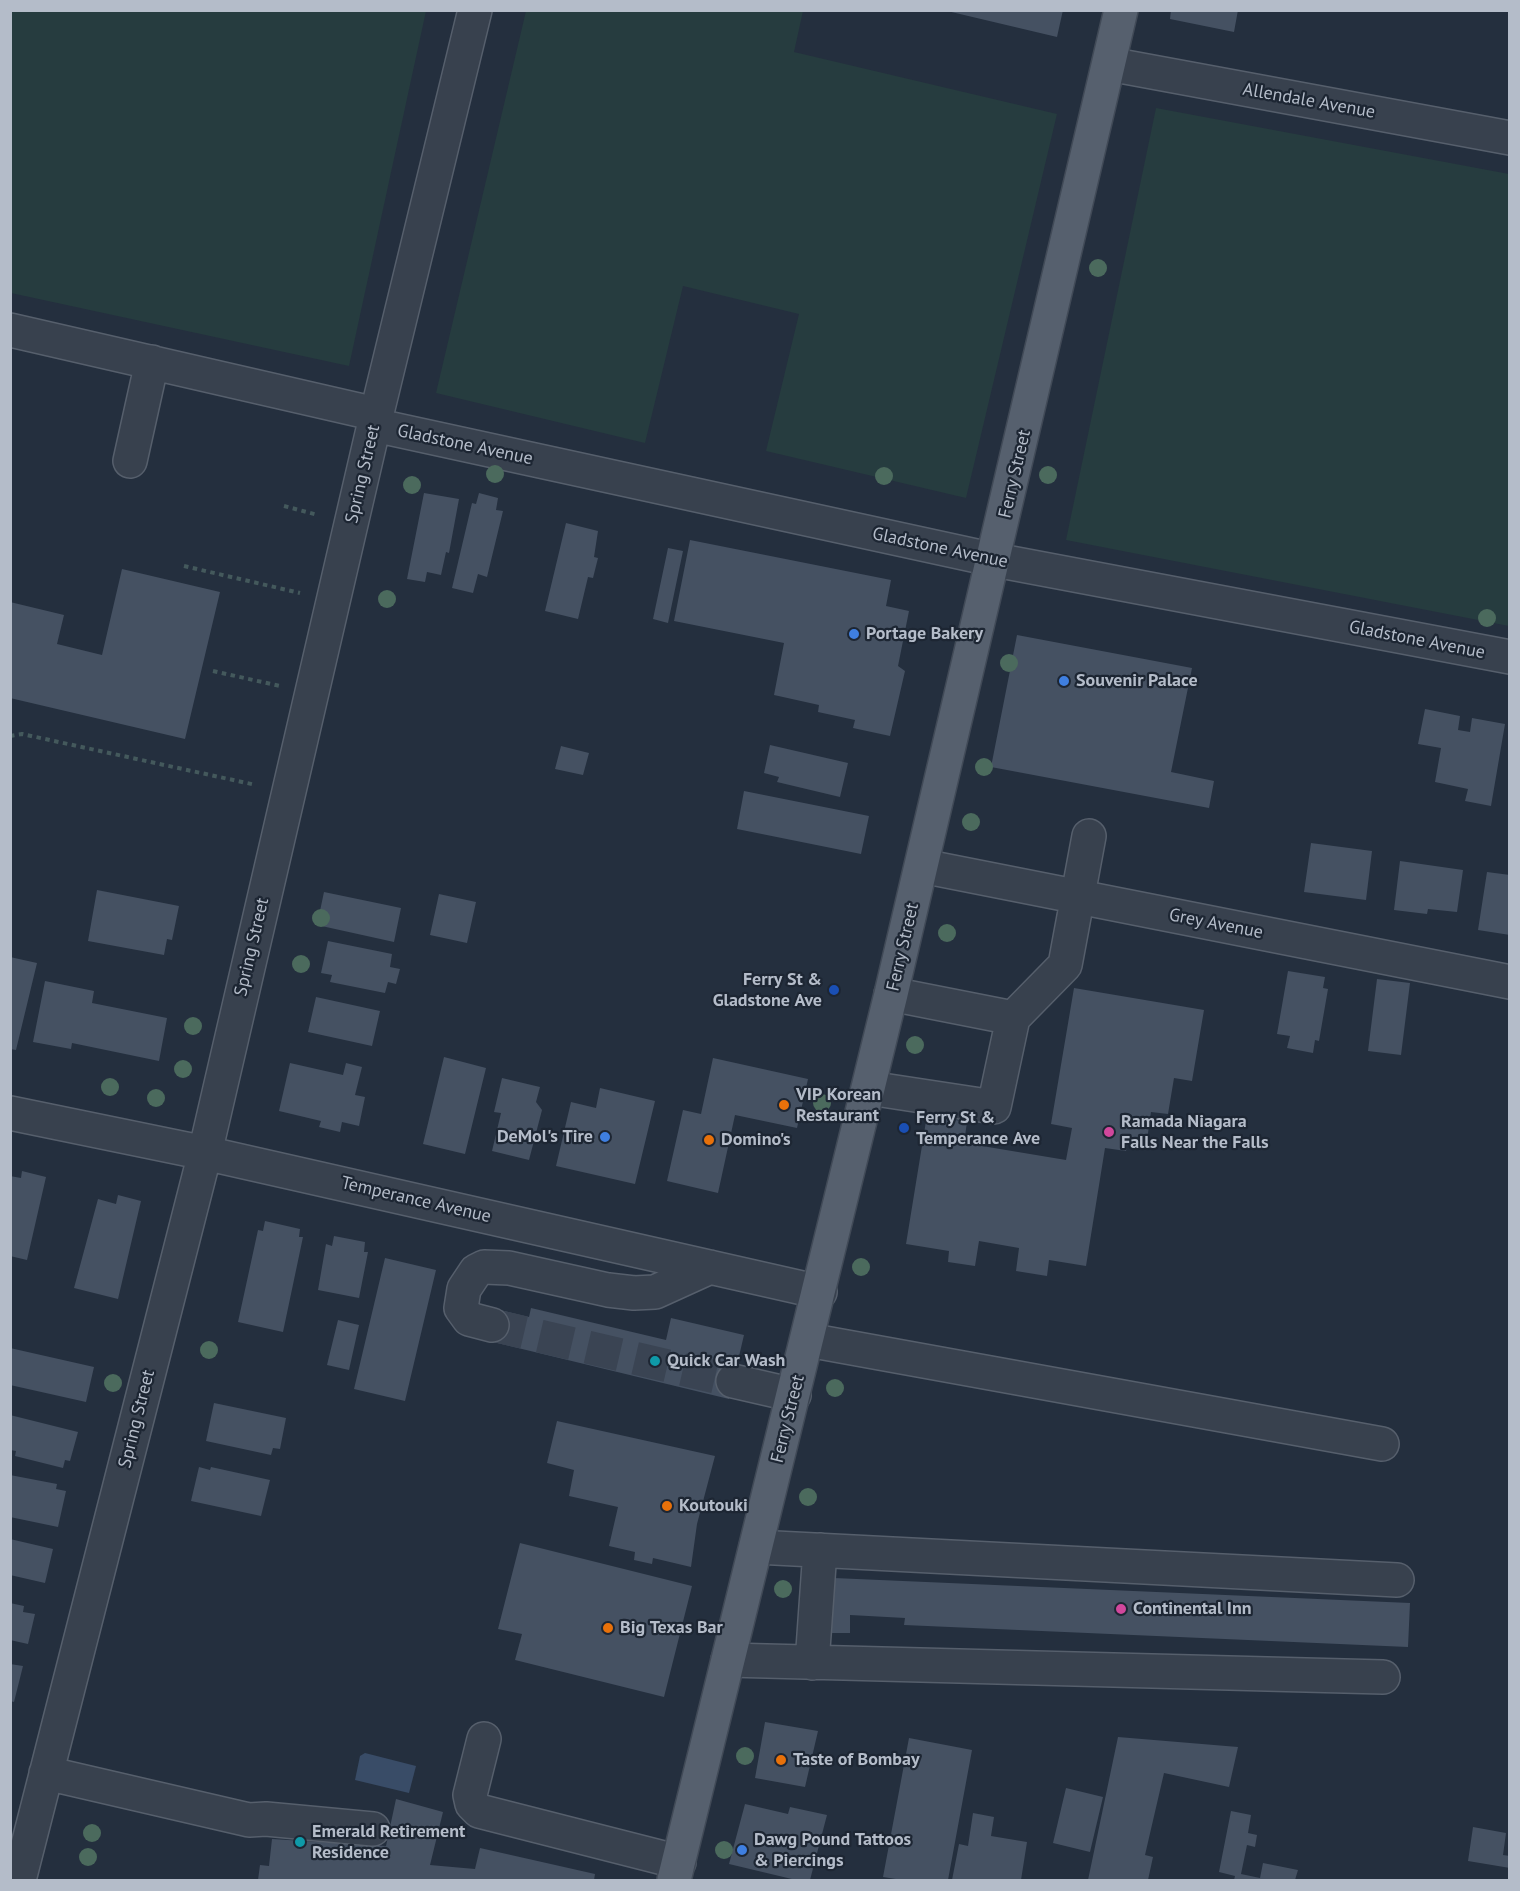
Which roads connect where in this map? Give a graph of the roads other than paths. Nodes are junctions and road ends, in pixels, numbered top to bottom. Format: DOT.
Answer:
graph roads {
  1 [pos="475,10"];
  2 [pos="1121,10"];
  3 [pos="1109,64"];
  4 [pos="1509,138"];
  5 [pos="10,330"];
  6 [pos="152,362"];
  7 [pos="375,420"];
  8 [pos="130,461"];
  9 [pos="995,560"];
  10 [pos="1509,657"];
  11 [pos="1089,836"];
  12 [pos="922,866"];
  13 [pos="1078,897"];
  14 [pos="1509,982"];
  15 [pos="891,994"];
  16 [pos="1013,1017"];
  17 [pos="868,1088"];
  18 [pos="10,1113"];
  19 [pos="205,1153"];
  20 [pos="710,1267"];
  21 [pos="820,1292"];
  22 [pos="492,1325"];
  23 [pos="808,1340"];
  24 [pos="733,1382"];
  25 [pos="794,1395"];
  26 [pos="1382,1444"];
  27 [pos="756,1547"];
  28 [pos="819,1550"];
  29 [pos="1397,1580"];
  30 [pos="728,1660"];
  31 [pos="812,1663"];
  32 [pos="1383,1677"];
  33 [pos="484,1739"];
  34 [pos="46,1773"];
  35 [pos="373,1829"];
  36 [pos="676,1871"];
  37 [pos="19,1881"];
  1 -- 7 [label="street, Spring Street"];
  2 -- 3 [label="main road, Ferry Street"];
  3 -- 4 [label="street, Allendale Avenue"];
  3 -- 9 [label="main road, Ferry Street"];
  5 -- 6 [label="street, Gladstone Avenue"];
  6 -- 7 [label="street, Gladstone Avenue"];
  6 -- 8 [label="street"];
  7 -- 9 [label="street, Gladstone Avenue"];
  7 -- 19 [label="street, Spring Street"];
  9 -- 10 [label="street, Gladstone Avenue"];
  9 -- 12 [label="main road, Ferry Street"];
  11 -- 13 [label="street"];
  12 -- 13 [label="street, Grey Avenue"];
  12 -- 15 [label="main road, Ferry Street"];
  13 -- 14 [label="street, Grey Avenue"];
  13 -- 16 [label="street"];
  15 -- 16 [label="street"];
  15 -- 17 [label="main road, Ferry Street"];
  16 -- 17 [label="street"];
  17 -- 21 [label="main road, Ferry Street"];
  18 -- 19 [label="street, Temperance Avenue"];
  19 -- 20 [label="street, Temperance Avenue"];
  19 -- 34 [label="street, Spring Street"];
  20 -- 21 [label="street, Temperance Avenue"];
  20 -- 22 [label="street"];
  21 -- 23 [label="main road, Ferry Street"];
  23 -- 25 [label="main road, Ferry Street"];
  23 -- 26 [label="street"];
  24 -- 25 [label="street"];
  25 -- 27 [label="main road, Ferry Street"];
  27 -- 28 [label="street"];
  27 -- 30 [label="main road, Ferry Street"];
  28 -- 29 [label="street"];
  28 -- 31 [label="street"];
  30 -- 31 [label="street"];
  30 -- 36 [label="main road, Ferry Street"];
  31 -- 32 [label="street"];
  33 -- 36 [label="street"];
  34 -- 35 [label="street"];
  34 -- 37 [label="street, Spring Street"];
}
